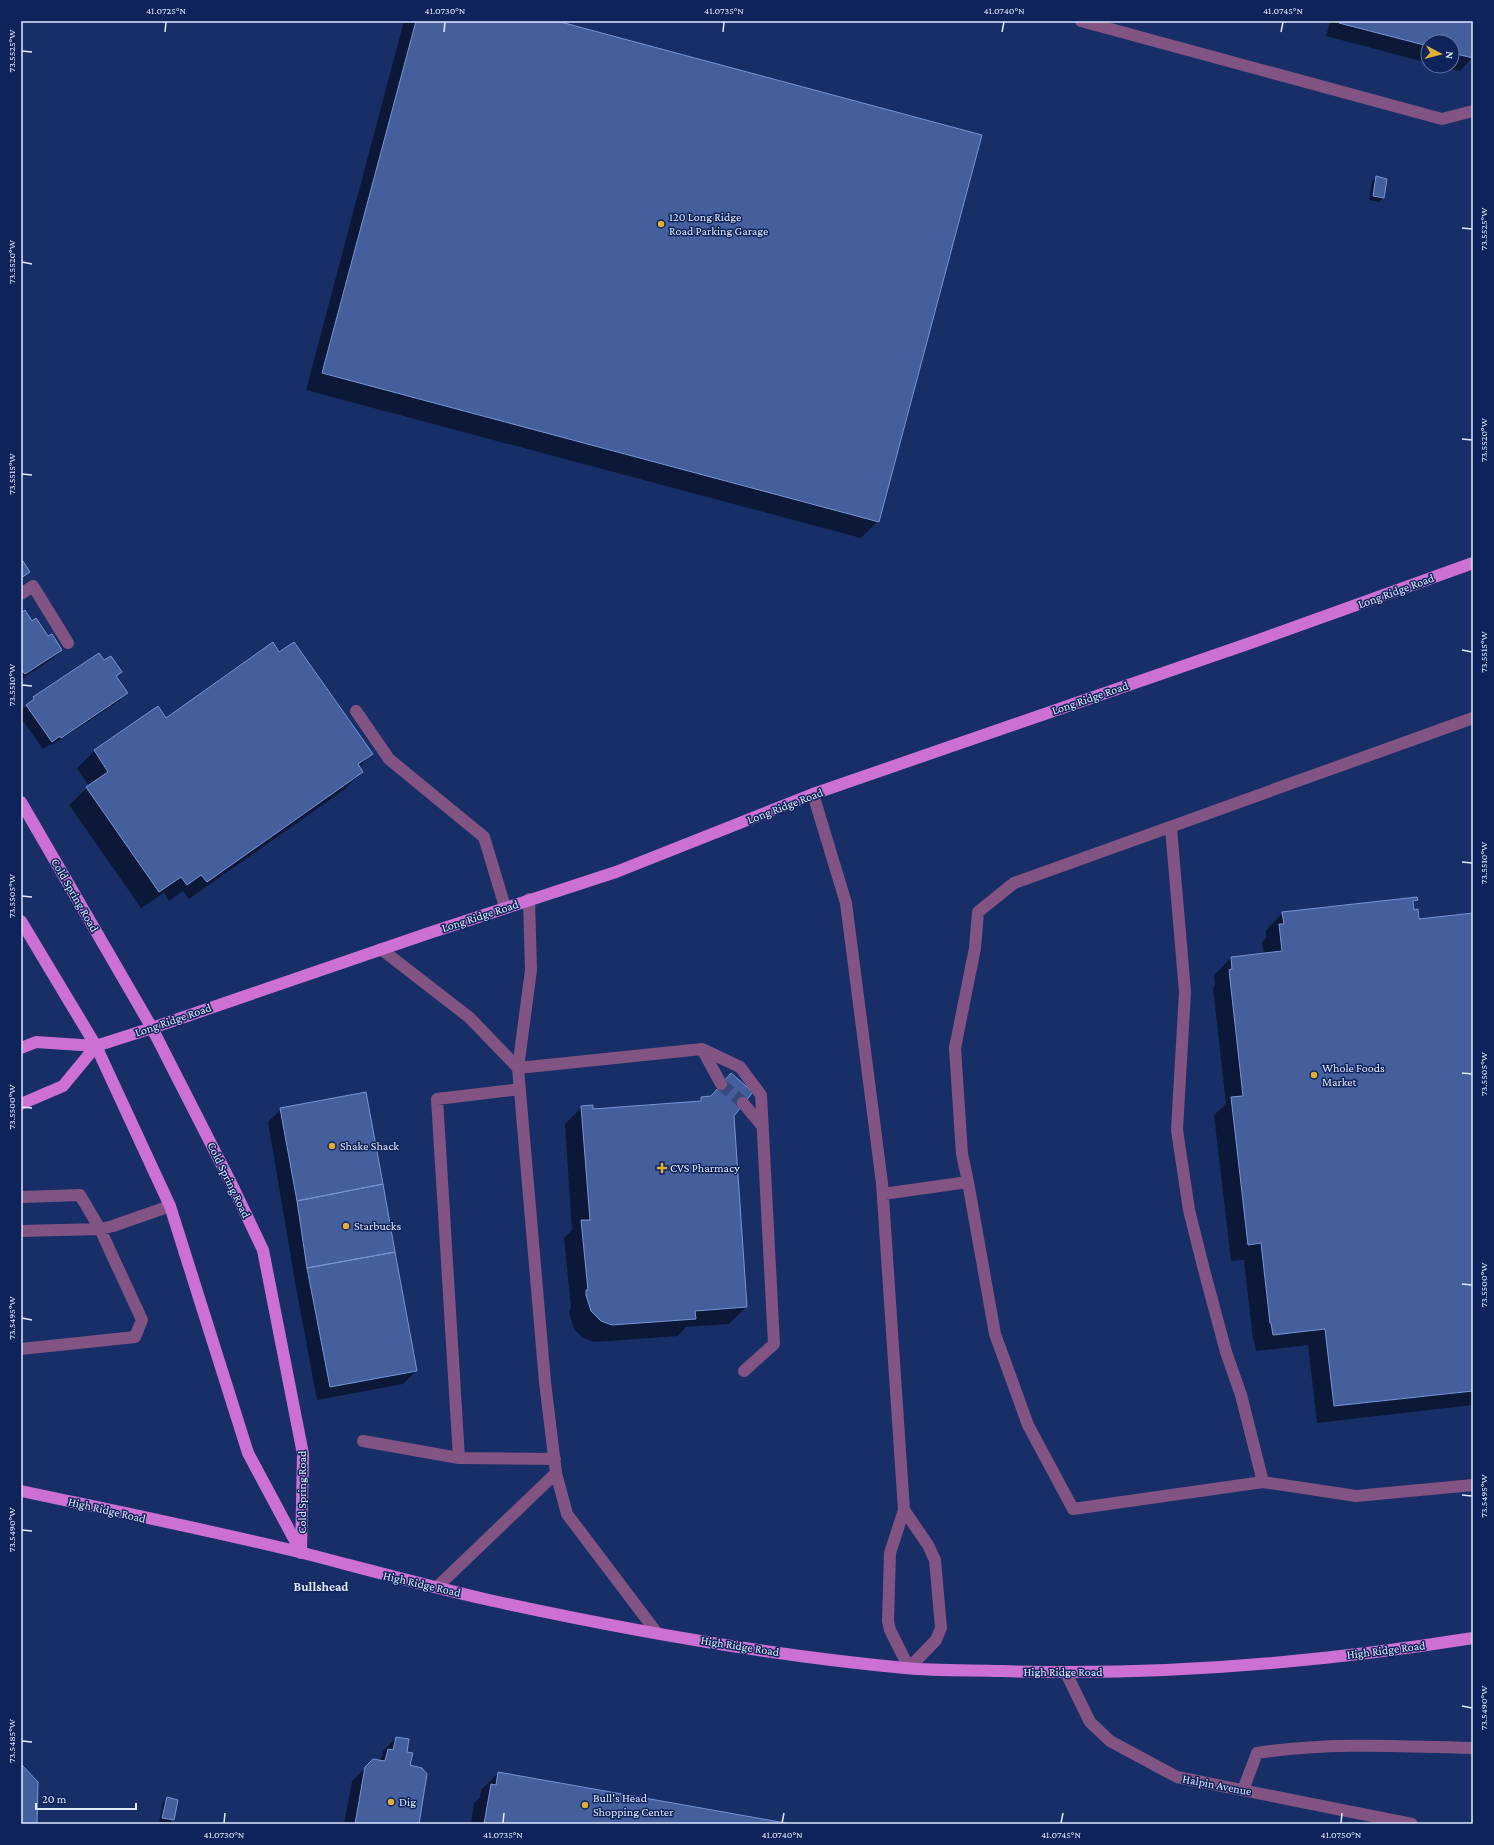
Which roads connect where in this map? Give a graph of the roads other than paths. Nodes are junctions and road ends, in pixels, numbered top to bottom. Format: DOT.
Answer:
graph roads {
  1 [pos="1081,21"];
  2 [pos="1473,111"];
  3 [pos="1473,563"];
  4 [pos="21,594"];
  5 [pos="68,643"];
  6 [pos="356,711"];
  7 [pos="1473,718"];
  8 [pos="813,794"];
  9 [pos="21,802"];
  10 [pos="1171,828"];
  11 [pos="529,900"];
  12 [pos="505,908"];
  13 [pos="21,921"];
  14 [pos="381,949"];
  15 [pos="152,1028"];
  16 [pos="96,1046"];
  17 [pos="21,1048"];
  18 [pos="702,1049"];
  19 [pos="518,1068"];
  20 [pos="721,1084"];
  21 [pos="520,1089"];
  22 [pos="744,1103"];
  23 [pos="21,1104"];
  24 [pos="763,1127"];
  25 [pos="968,1182"];
  26 [pos="882,1194"];
  27 [pos="21,1197"];
  28 [pos="170,1206"];
  29 [pos="100,1229"];
  30 [pos="21,1231"];
  31 [pos="21,1349"];
  32 [pos="744,1371"];
  33 [pos="363,1441"];
  34 [pos="459,1458"];
  35 [pos="555,1458"];
  36 [pos="556,1473"];
  37 [pos="1263,1482"];
  38 [pos="1473,1485"];
  39 [pos="21,1490"];
  40 [pos="904,1510"];
  41 [pos="301,1553"];
  42 [pos="437,1587"];
  43 [pos="657,1633"];
  44 [pos="1473,1638"];
  45 [pos="909,1668"];
  46 [pos="1066,1674"];
  47 [pos="1473,1748"];
  48 [pos="1243,1790"];
  49 [pos="1412,1824"];
  1 -- 2 [label="street"];
  3 -- 8 [label="main road, Long Ridge Road"];
  4 -- 5 [label="street"];
  6 -- 12 [label="street"];
  7 -- 10 [label="street"];
  8 -- 11 [label="main road, Long Ridge Road"];
  8 -- 26 [label="street"];
  9 -- 15 [label="main road, Cold Spring Road"];
  10 -- 25 [label="street"];
  10 -- 37 [label="street"];
  11 -- 12 [label="main road, Long Ridge Road"];
  11 -- 19 [label="street"];
  12 -- 14 [label="main road, Long Ridge Road"];
  13 -- 16 [label="main road, Cold Spring Road"];
  14 -- 15 [label="main road, Long Ridge Road"];
  14 -- 19 [label="street"];
  15 -- 16 [label="main road, Long Ridge Road"];
  15 -- 41 [label="main road, Cold Spring Road"];
  16 -- 17 [label="main road, Long Ridge Road"];
  16 -- 23 [label="main road"];
  16 -- 28 [label="main road, Cold Spring Road"];
  18 -- 19 [label="street"];
  18 -- 20 [label="street"];
  18 -- 24 [label="street"];
  19 -- 21 [label="street"];
  21 -- 34 [label="street"];
  21 -- 35 [label="street"];
  22 -- 24 [label="street"];
  24 -- 32 [label="street"];
  25 -- 26 [label="street"];
  25 -- 37 [label="street"];
  26 -- 40 [label="street"];
  27 -- 29 [label="street"];
  28 -- 29 [label="street"];
  28 -- 41 [label="main road, Cold Spring Road"];
  29 -- 30 [label="street"];
  29 -- 31 [label="street"];
  33 -- 34 [label="street"];
  34 -- 35 [label="street"];
  35 -- 36 [label="street"];
  36 -- 42 [label="street"];
  36 -- 43 [label="street"];
  37 -- 38 [label="street"];
  39 -- 41 [label="main road, High Ridge Road"];
  40 -- 45 [label="street"];
  40 -- 45 [label="street"];
  41 -- 42 [label="main road, High Ridge Road"];
  42 -- 43 [label="main road, High Ridge Road"];
  43 -- 45 [label="main road, High Ridge Road"];
  44 -- 46 [label="main road, High Ridge Road"];
  45 -- 46 [label="main road, High Ridge Road"];
  46 -- 48 [label="street, Halpin Avenue"];
  47 -- 48 [label="street"];
  48 -- 49 [label="street, Halpin Avenue"];
}
